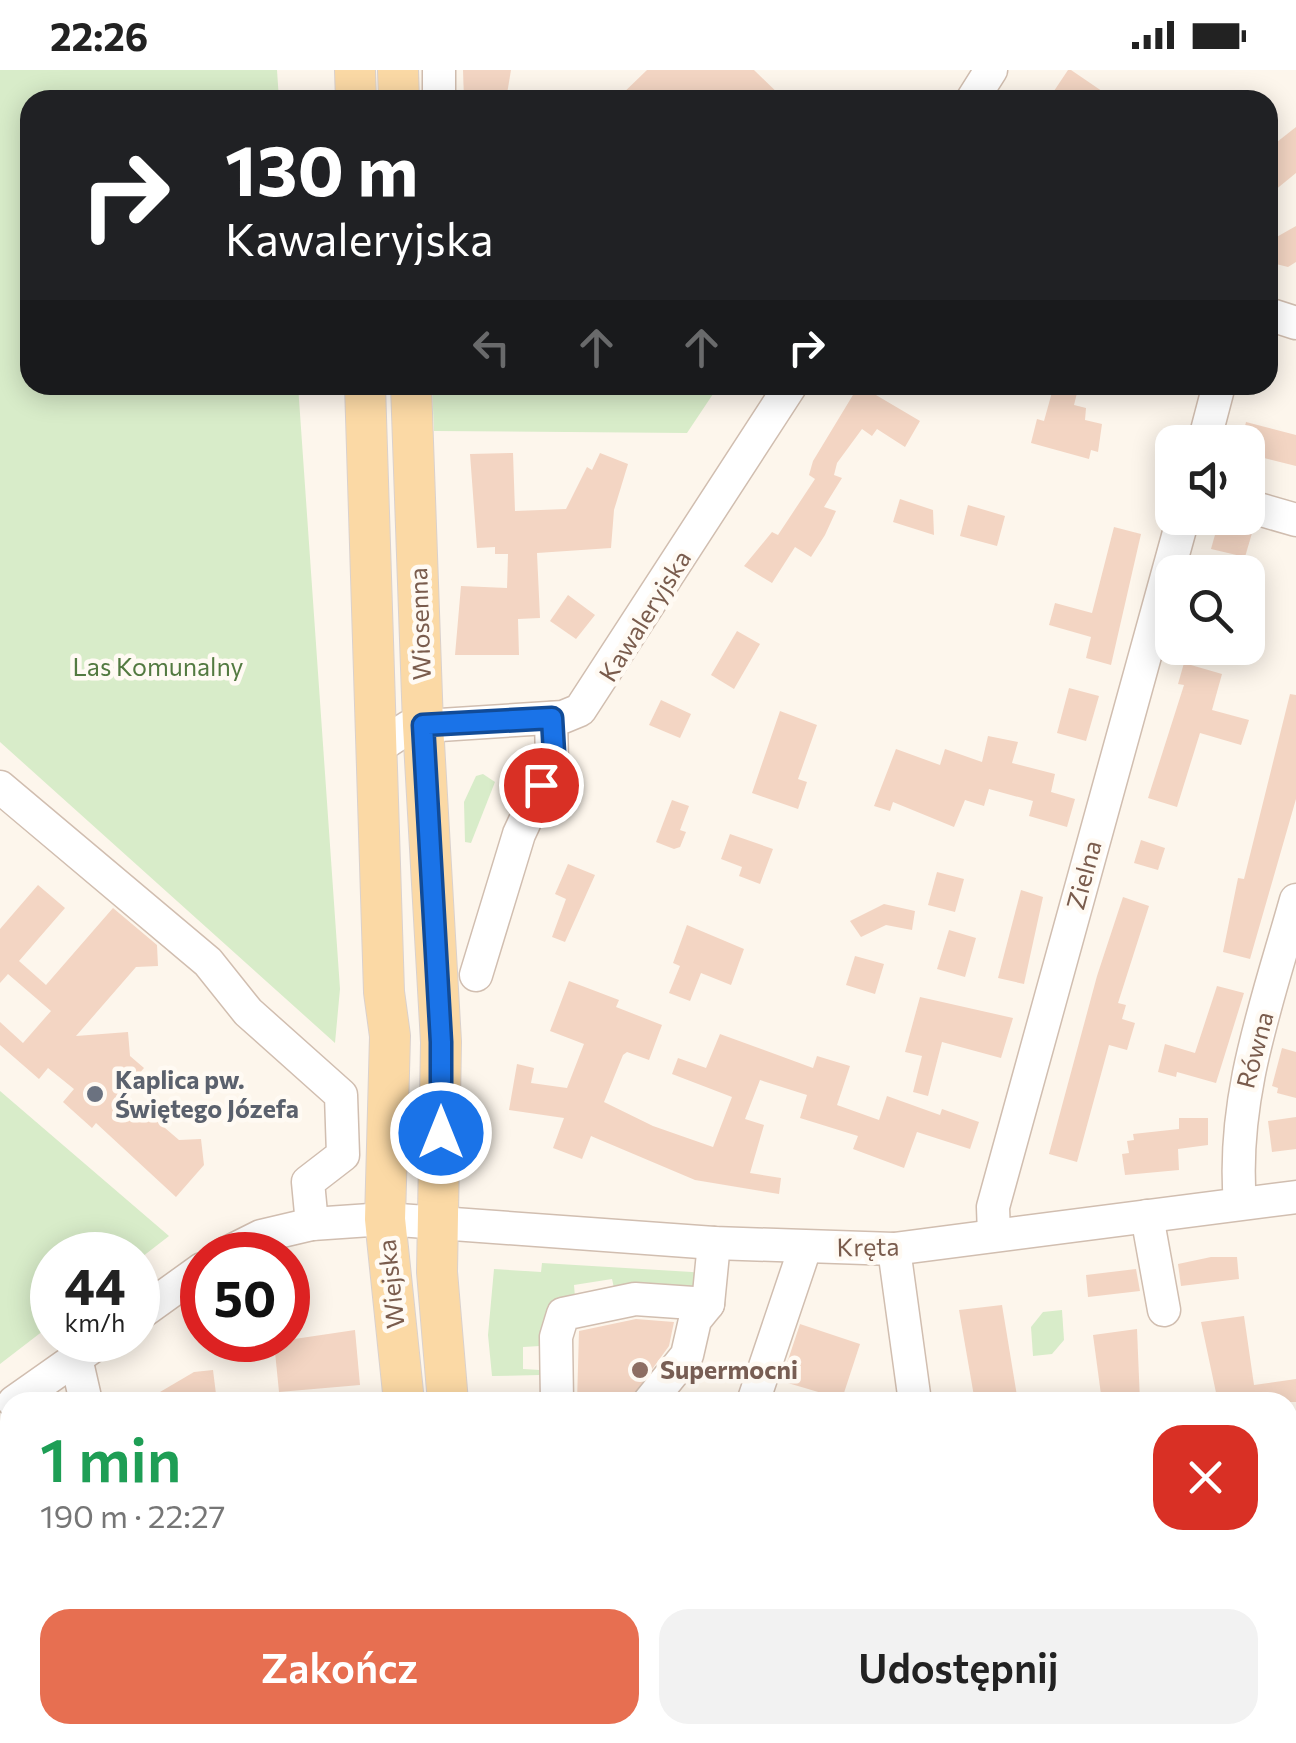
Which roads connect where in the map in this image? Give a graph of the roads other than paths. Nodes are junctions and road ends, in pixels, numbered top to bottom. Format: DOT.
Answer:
graph roads {
  1 [pos="365,395"];
  2 [pos="411,395"];
  3 [pos="786,395"];
  4 [pos="1216,395"];
  5 [pos="1208,425"];
  6 [pos="1265,511"];
  7 [pos="1296,520"];
  8 [pos="1178,535"];
  9 [pos="552,718"];
  10 [pos="423,725"];
  11 [pos="380,746"];
  12 [pos="0,787"];
  13 [pos="1296,900"];
  14 [pos="476,974"];
  15 [pos="1296,1197"];
  16 [pos="1240,1204"];
  17 [pos="1148,1216"];
  18 [pos="385,1219"];
  19 [pos="437,1222"];
  20 [pos="312,1224"];
  21 [pos="278,1232"];
  22 [pos="994,1235"];
  23 [pos="714,1243"];
  24 [pos="805,1248"];
  25 [pos="894,1249"];
  26 [pos="708,1304"];
  27 [pos="1164,1310"];
  28 [pos="442,1352"];
  29 [pos="398,1355"];
  30 [pos="71,1362"];
  31 [pos="88,1362"];
  32 [pos="29,1392"];
  33 [pos="87,1392"];
  34 [pos="403,1392"];
  35 [pos="447,1392"];
  36 [pos="557,1392"];
  37 [pos="656,1392"];
  38 [pos="757,1392"];
  39 [pos="914,1392"];
  1 -- 11 [label="main road, Wiosenna"];
  2 -- 10 [label="main road, Wiosenna"];
  3 -- 9 [label="street, Kawaleryjska"];
  4 -- 5 [label="street"];
  6 -- 7 [label="street"];
  8 -- 22 [label="street, Zielna"];
  9 -- 10 [label="street, Kawaleryjska"];
  9 -- 14 [label="street"];
  10 -- 11 [label="street"];
  10 -- 19 [label="main road, Wiosenna"];
  11 -- 18 [label="main road, Wiosenna"];
  12 -- 20 [label="street"];
  13 -- 16 [label="street, Równa"];
  15 -- 16 [label="street, Kręta"];
  16 -- 17 [label="street, Kręta"];
  17 -- 22 [label="street, Kręta"];
  17 -- 27 [label="street"];
  18 -- 19 [label="street, Wiejska"];
  18 -- 20 [label="street"];
  18 -- 29 [label="main road, Wiejska"];
  19 -- 23 [label="street, Kręta"];
  19 -- 28 [label="main road, Wiejska"];
  20 -- 21 [label="street"];
  22 -- 25 [label="street, Kręta"];
  23 -- 24 [label="street, Kręta"];
  23 -- 26 [label="street"];
  24 -- 25 [label="street, Kręta"];
  24 -- 38 [label="street"];
  25 -- 39 [label="street"];
  26 -- 36 [label="street"];
  26 -- 37 [label="street"];
  28 -- 29 [label="main road"];
  28 -- 35 [label="main road, Wiejska"];
  29 -- 34 [label="main road, Wiejska"];
  30 -- 32 [label="street"];
  31 -- 33 [label="street"];
}
